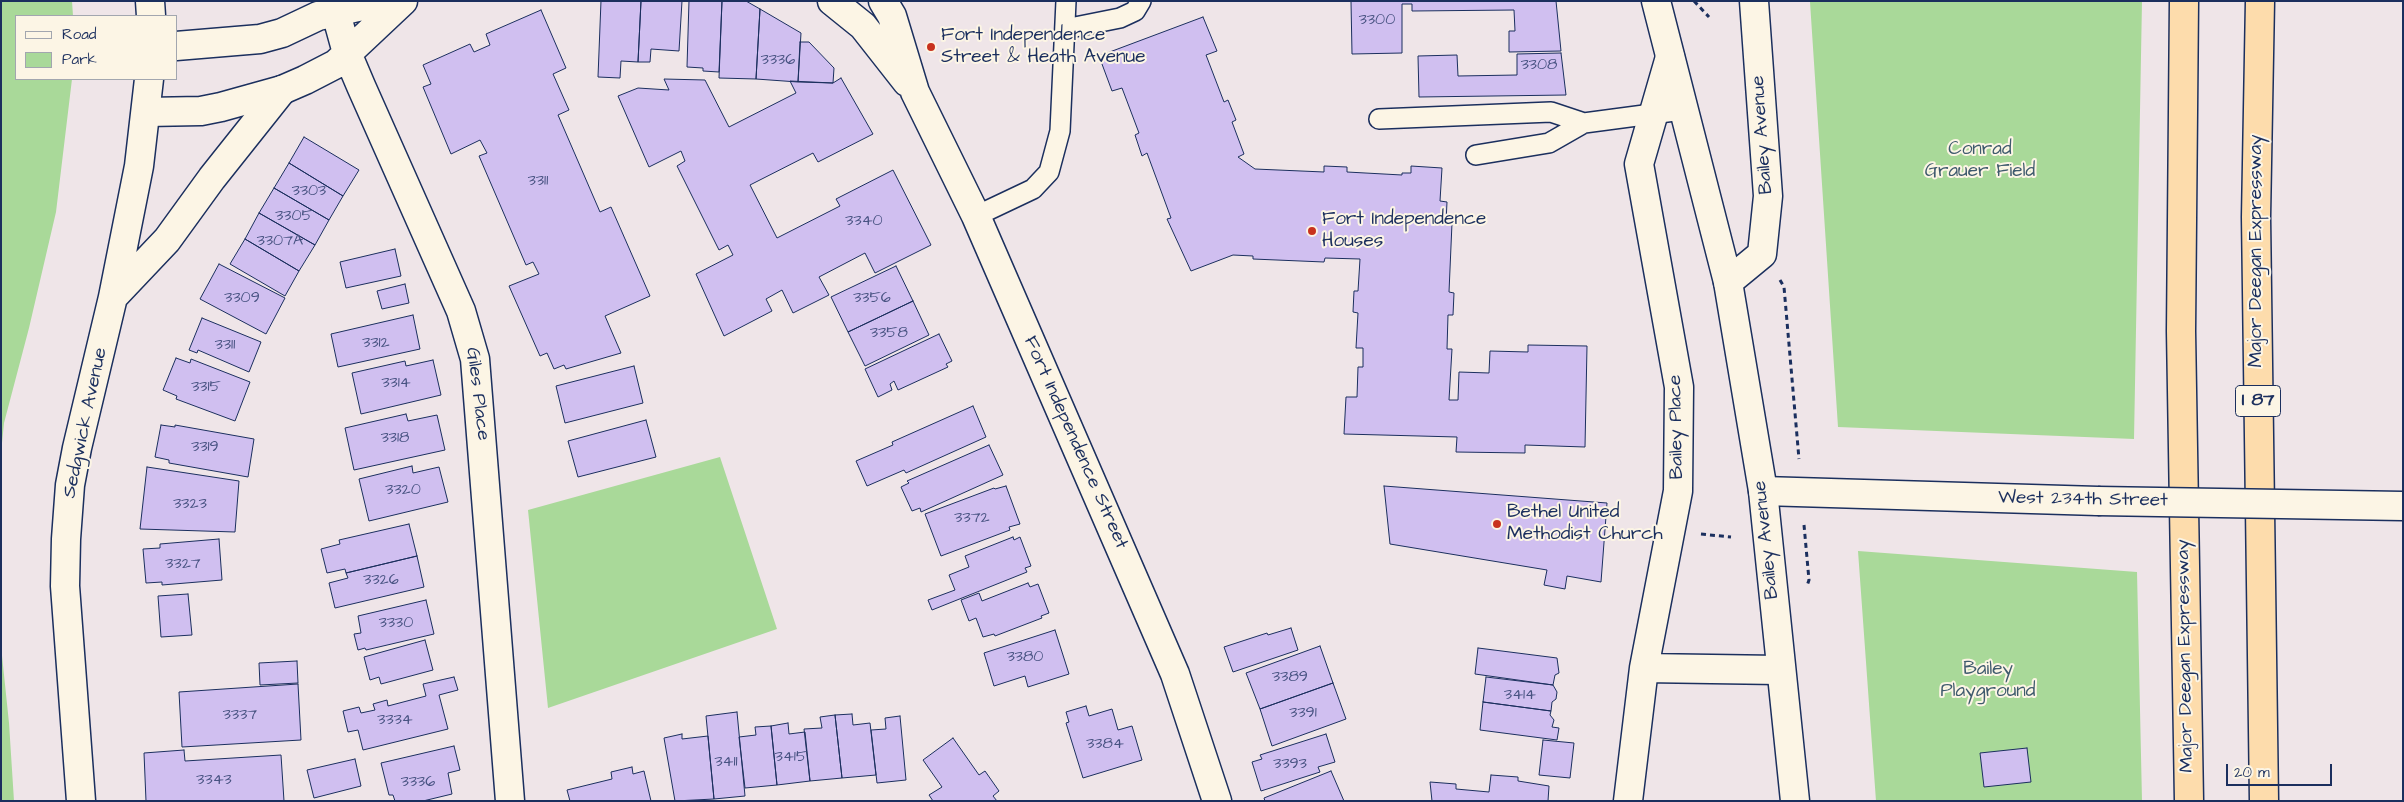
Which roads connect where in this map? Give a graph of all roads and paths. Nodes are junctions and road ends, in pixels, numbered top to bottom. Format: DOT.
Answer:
graph roads {
  1 [pos="150,1"];
  2 [pos="384,1"];
  3 [pos="403,1"];
  4 [pos="832,1"];
  5 [pos="883,1"];
  6 [pos="1066,1"];
  7 [pos="1141,1"];
  8 [pos="1656,1"];
  9 [pos="1694,1"];
  10 [pos="1754,1"];
  11 [pos="2184,1"];
  12 [pos="2260,1"];
  13 [pos="336,13"];
  14 [pos="151,15"];
  15 [pos="1709,17"];
  16 [pos="1065,29"];
  17 [pos="178,46"];
  18 [pos="347,53"];
  19 [pos="1670,57"];
  20 [pos="150,80"];
  21 [pos="282,90"];
  22 [pos="916,92"];
  23 [pos="1682,110"];
  24 [pos="146,112"];
  25 [pos="1653,114"];
  26 [pos="1379,119"];
  27 [pos="1584,123"];
  28 [pos="1476,155"];
  29 [pos="976,216"];
  30 [pos="1728,282"];
  31 [pos="113,297"];
  32 [pos="1763,491"];
  33 [pos="2403,506"];
  34 [pos="1700,534"];
  35 [pos="1731,537"];
  36 [pos="1644,668"];
  37 [pos="1779,670"];
  38 [pos="81,801"];
  39 [pos="510,801"];
  40 [pos="1217,801"];
  41 [pos="1628,801"];
  42 [pos="1795,801"];
  43 [pos="2189,801"];
  44 [pos="2264,801"];
  1 -- 14 [label="street"];
  2 -- 13 [label="street"];
  3 -- 18 [label="street"];
  4 -- 22 [label="street, Fort Independence Street"];
  5 -- 22 [label="street, Fort Independence Street"];
  6 -- 16 [label="lane"];
  7 -- 16 [label="lane"];
  8 -- 19 [label="street, Bailey Avenue"];
  9 -- 15 [label="path"];
  10 -- 30 [label="street, Bailey Avenue"];
  11 -- 43 [label="highway, Major Deegan Expressway"];
  12 -- 44 [label="highway, Major Deegan Expressway / I 87"];
  13 -- 17 [label="street"];
  13 -- 18 [label="street, Giles Place"];
  16 -- 29 [label="lane"];
  18 -- 21 [label="street"];
  18 -- 39 [label="street, Giles Place"];
  19 -- 23 [label="street, Bailey Avenue"];
  19 -- 25 [label="street, Bailey Place"];
  20 -- 24 [label="street, Sedgwick Avenue"];
  21 -- 24 [label="street"];
  21 -- 31 [label="street"];
  22 -- 29 [label="street, Fort Independence Street"];
  23 -- 25 [label="lane"];
  23 -- 30 [label="street, Bailey Avenue"];
  24 -- 31 [label="street, Sedgwick Avenue"];
  25 -- 27 [label="lane"];
  25 -- 36 [label="street, Bailey Place"];
  26 -- 27 [label="lane"];
  27 -- 28 [label="lane"];
  29 -- 40 [label="street, Fort Independence Street"];
  30 -- 32 [label="street, Bailey Avenue"];
  31 -- 38 [label="street, Sedgwick Avenue"];
  32 -- 33 [label="street, West 234th Street, bridge"];
  32 -- 37 [label="street, Bailey Avenue"];
  34 -- 35 [label="path"];
  36 -- 37 [label="street"];
  36 -- 41 [label="street, Bailey Place"];
  37 -- 42 [label="street, Bailey Avenue"];
}
